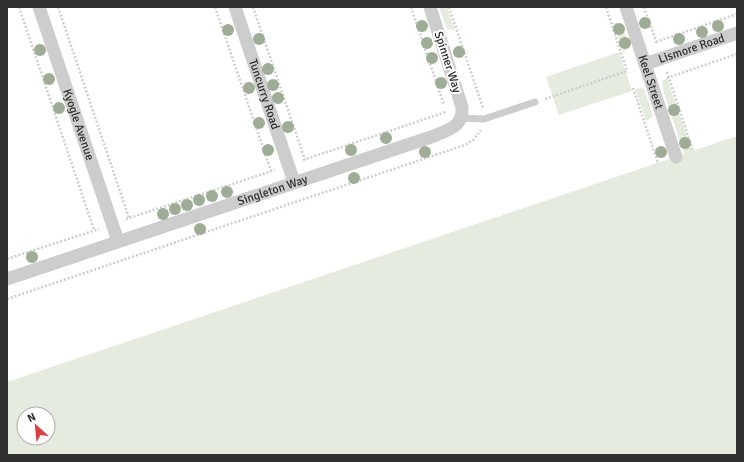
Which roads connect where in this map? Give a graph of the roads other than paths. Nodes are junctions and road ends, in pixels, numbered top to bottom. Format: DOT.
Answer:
graph roads {
  1 [pos="39,7"];
  2 [pos="234,7"];
  3 [pos="430,7"];
  4 [pos="626,7"];
  5 [pos="737,33"];
  6 [pos="645,64"];
  7 [pos="535,102"];
  8 [pos="462,118"];
  9 [pos="676,157"];
  10 [pos="294,182"];
  11 [pos="118,241"];
  12 [pos="7,279"];
  1 -- 11 [label="street, Kyogle Avenue"];
  2 -- 10 [label="street, Tuncurry Road"];
  3 -- 8 [label="street, Spinner Way"];
  4 -- 6 [label="street, Keel Street"];
  5 -- 6 [label="street, Lismore Road"];
  6 -- 9 [label="street, Keel Street"];
  7 -- 8 [label="lane"];
  8 -- 10 [label="street, Singleton Way"];
  10 -- 11 [label="street, Singleton Way"];
  11 -- 12 [label="street, Singleton Way"];
}
